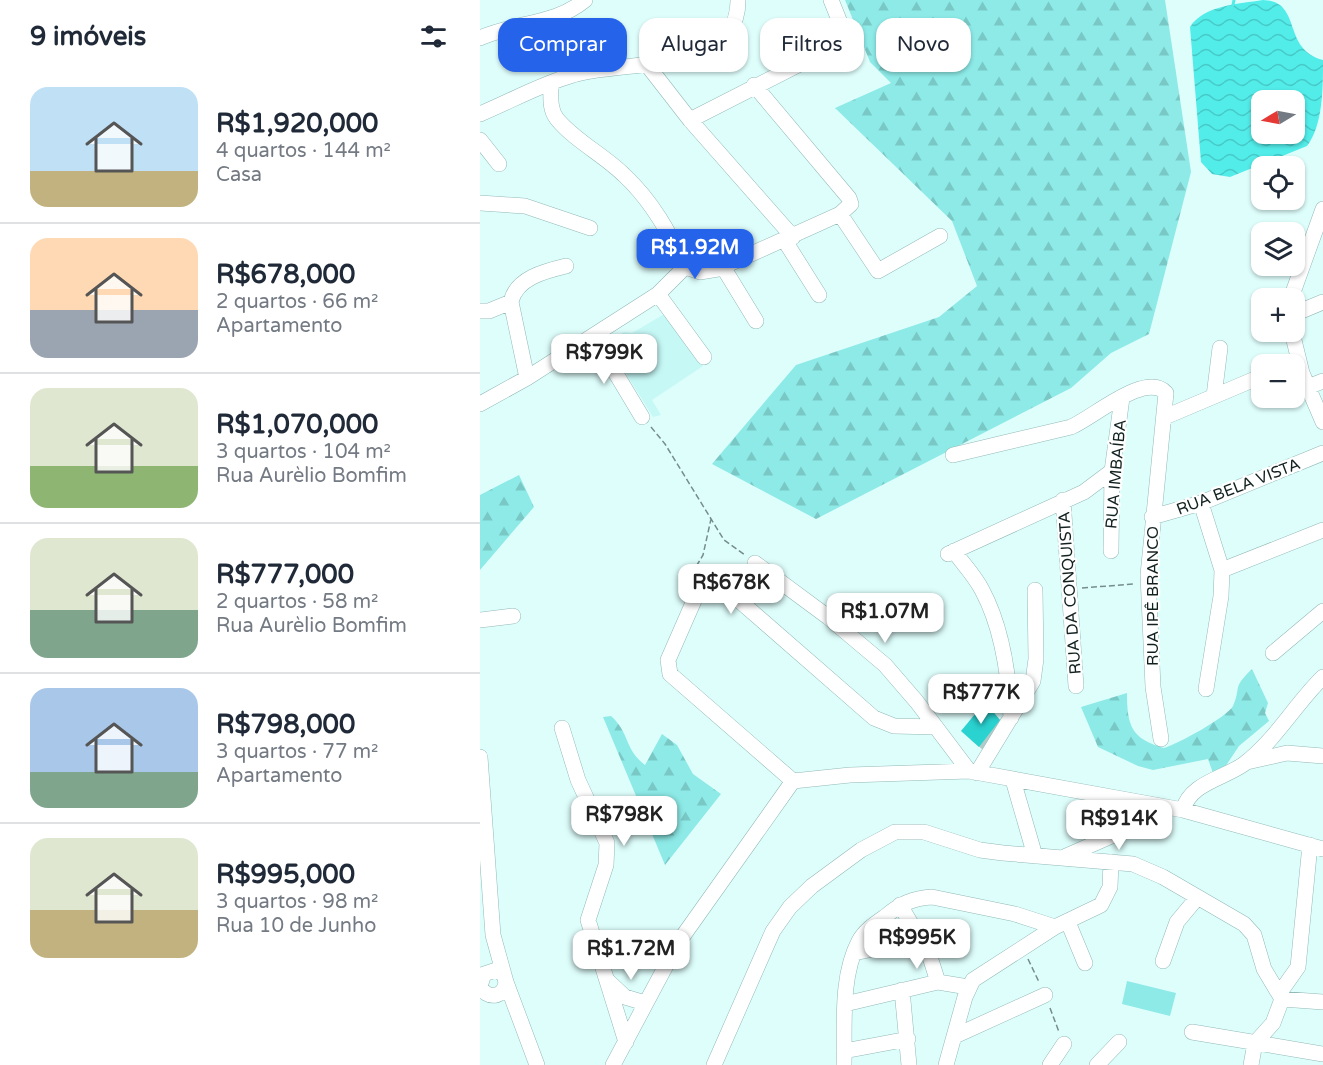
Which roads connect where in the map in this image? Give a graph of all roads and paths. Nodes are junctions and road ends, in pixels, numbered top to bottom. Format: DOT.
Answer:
graph roads {
  1 [pos="585,0"];
  2 [pos="738,0"];
  3 [pos="831,0"];
  4 [pos="736,18"];
  5 [pos="480,38"];
  6 [pos="639,67"];
  7 [pos="653,72"];
  8 [pos="551,83"];
  9 [pos="754,85"];
  10 [pos="480,114"];
  11 [pos="690,120"];
  12 [pos="480,140"];
  13 [pos="499,164"];
  14 [pos="480,203"];
  15 [pos="1323,209"];
  16 [pos="844,211"];
  17 [pos="590,228"];
  18 [pos="940,236"];
  19 [pos="789,239"];
  20 [pos="566,266"];
  21 [pos="685,267"];
  22 [pos="723,267"];
  23 [pos="1295,288"];
  24 [pos="658,294"];
  25 [pos="819,295"];
  26 [pos="511,302"];
  27 [pos="1323,302"];
  28 [pos="1305,309"];
  29 [pos="480,311"];
  30 [pos="756,321"];
  31 [pos="594,337"];
  32 [pos="1220,348"];
  33 [pos="704,357"];
  34 [pos="527,378"];
  35 [pos="1251,381"];
  36 [pos="1323,381"];
  37 [pos="1305,382"];
  38 [pos="1308,387"];
  39 [pos="1214,396"];
  40 [pos="1122,398"];
  41 [pos="480,404"];
  42 [pos="642,417"];
  43 [pos="1165,417"];
  44 [pos="1323,422"];
  45 [pos="1323,453"];
  46 [pos="953,455"];
  47 [pos="1112,471"];
  48 [pos="1063,500"];
  49 [pos="1201,503"];
  50 [pos="1152,517"];
  51 [pos="711,518"];
  52 [pos="1323,530"];
  53 [pos="1111,551"];
  54 [pos="755,563"];
  55 [pos="1222,570"];
  56 [pos="1149,582"];
  57 [pos="1069,589"];
  58 [pos="1035,590"];
  59 [pos="691,607"];
  60 [pos="1323,611"];
  61 [pos="513,616"];
  62 [pos="480,620"];
  63 [pos="1273,653"];
  64 [pos="1323,677"];
  65 [pos="1076,686"];
  66 [pos="1206,689"];
  67 [pos="1011,718"];
  68 [pos="936,727"];
  69 [pos="562,728"];
  70 [pos="1161,739"];
  71 [pos="1323,756"];
  72 [pos="480,757"];
  73 [pos="1244,763"];
  74 [pos="973,772"];
  75 [pos="1013,780"];
  76 [pos="794,781"];
  77 [pos="1159,808"];
  78 [pos="1183,810"];
  79 [pos="1316,847"];
  80 [pos="1035,856"];
  81 [pos="1061,858"];
  82 [pos="1111,862"];
  83 [pos="1197,898"];
  84 [pos="900,905"];
  85 [pos="1061,924"];
  86 [pos="493,935"];
  87 [pos="921,939"];
  88 [pos="854,953"];
  89 [pos="1163,960"];
  90 [pos="1085,963"];
  91 [pos="505,978"];
  92 [pos="607,979"];
  93 [pos="938,982"];
  94 [pos="486,986"];
  95 [pos="968,987"];
  96 [pos="902,990"];
  97 [pos="1045,995"];
  98 [pos="1281,997"];
  99 [pos="1323,1002"];
  100 [pos="645,1003"];
  101 [pos="845,1004"];
  102 [pos="480,1009"];
  103 [pos="521,1022"];
  104 [pos="1192,1032"];
  105 [pos="955,1036"];
  106 [pos="908,1039"];
  107 [pos="626,1042"];
  108 [pos="1119,1042"];
  109 [pos="1255,1043"];
  110 [pos="1064,1044"];
  111 [pos="1323,1054"];
  112 [pos="844,1058"];
  113 [pos="537,1065"];
  114 [pos="613,1065"];
  115 [pos="714,1065"];
  116 [pos="909,1065"];
  117 [pos="946,1065"];
  118 [pos="1050,1065"];
  119 [pos="1096,1065"];
  120 [pos="1251,1065"];
  1 -- 5 [label="street"];
  2 -- 4 [label="street"];
  3 -- 9 [label="street"];
  6 -- 8 [label="street"];
  7 -- 11 [label="street"];
  8 -- 10 [label="street"];
  8 -- 21 [label="street"];
  9 -- 11 [label="street"];
  9 -- 16 [label="street"];
  11 -- 19 [label="street"];
  12 -- 13 [label="street"];
  14 -- 17 [label="street"];
  15 -- 23 [label="street"];
  16 -- 18 [label="street"];
  16 -- 19 [label="street"];
  19 -- 22 [label="street"];
  19 -- 25 [label="street"];
  20 -- 26 [label="street"];
  21 -- 22 [label="street"];
  21 -- 24 [label="street"];
  22 -- 30 [label="street"];
  24 -- 31 [label="street"];
  24 -- 33 [label="street"];
  26 -- 29 [label="street"];
  26 -- 34 [label="street"];
  27 -- 28 [label="street"];
  31 -- 34 [label="street"];
  31 -- 42 [label="street"];
  32 -- 39 [label="street"];
  34 -- 41 [label="street"];
  35 -- 39 [label="street"];
  36 -- 38 [label="street"];
  37 -- 38 [label="street"];
  38 -- 44 [label="street"];
  39 -- 43 [label="street"];
  40 -- 43 [label="street, RUA IPÊ BRANCO"];
  40 -- 46 [label="street"];
  40 -- 47 [label="street, RUA IMBAÍBA"];
  42 -- 51 [label="path"];
  43 -- 50 [label="street, RUA IPÊ BRANCO"];
  45 -- 49 [label="street, RUA BELA VISTA"];
  47 -- 48 [label="street"];
  47 -- 53 [label="street, RUA IMBAÍBA"];
  48 -- 57 [label="street, RUA DA CONQUISTA"];
  48 -- 67 [label="street"];
  49 -- 50 [label="street, RUA BELA VISTA"];
  49 -- 55 [label="street"];
  50 -- 56 [label="street, RUA IPÊ BRANCO"];
  51 -- 54 [label="path"];
  51 -- 59 [label="path"];
  52 -- 55 [label="street"];
  54 -- 68 [label="street"];
  55 -- 66 [label="street"];
  56 -- 57 [label="path"];
  56 -- 70 [label="street, RUA IPÊ BRANCO"];
  57 -- 65 [label="street, RUA DA CONQUISTA"];
  58 -- 67 [label="street"];
  59 -- 68 [label="street"];
  59 -- 76 [label="street"];
  60 -- 63 [label="street"];
  61 -- 62 [label="street"];
  64 -- 73 [label="street"];
  67 -- 74 [label="street"];
  68 -- 74 [label="street"];
  69 -- 92 [label="street"];
  71 -- 73 [label="street"];
  72 -- 86 [label="street"];
  73 -- 78 [label="street"];
  74 -- 75 [label="street"];
  74 -- 76 [label="street"];
  75 -- 77 [label="street"];
  75 -- 80 [label="street"];
  76 -- 100 [label="street"];
  77 -- 78 [label="street"];
  77 -- 81 [label="street"];
  78 -- 79 [label="street"];
  79 -- 98 [label="street"];
  80 -- 81 [label="street"];
  80 -- 115 [label="street"];
  81 -- 82 [label="street"];
  82 -- 83 [label="street"];
  82 -- 85 [label="street"];
  83 -- 89 [label="street"];
  83 -- 98 [label="street"];
  84 -- 85 [label="street"];
  84 -- 87 [label="street"];
  84 -- 88 [label="street"];
  85 -- 90 [label="street"];
  85 -- 95 [label="street"];
  86 -- 91 [label="street"];
  86 -- 94 [label="street"];
  87 -- 88 [label="street"];
  87 -- 93 [label="street"];
  88 -- 101 [label="street"];
  91 -- 94 [label="street"];
  91 -- 94 [label="street"];
  91 -- 103 [label="street"];
  92 -- 100 [label="street"];
  92 -- 107 [label="street"];
  93 -- 95 [label="street"];
  93 -- 96 [label="street"];
  94 -- 102 [label="street"];
  94 -- 103 [label="street"];
  95 -- 105 [label="street"];
  96 -- 101 [label="street"];
  96 -- 106 [label="street"];
  97 -- 105 [label="street"];
  98 -- 99 [label="street"];
  98 -- 109 [label="street"];
  100 -- 107 [label="street"];
  101 -- 112 [label="street"];
  103 -- 113 [label="street"];
  104 -- 109 [label="street"];
  105 -- 117 [label="street"];
  106 -- 112 [label="street"];
  106 -- 116 [label="street"];
  107 -- 114 [label="street"];
  108 -- 119 [label="street"];
  109 -- 111 [label="street"];
  109 -- 120 [label="street"];
  110 -- 118 [label="street"];
}
